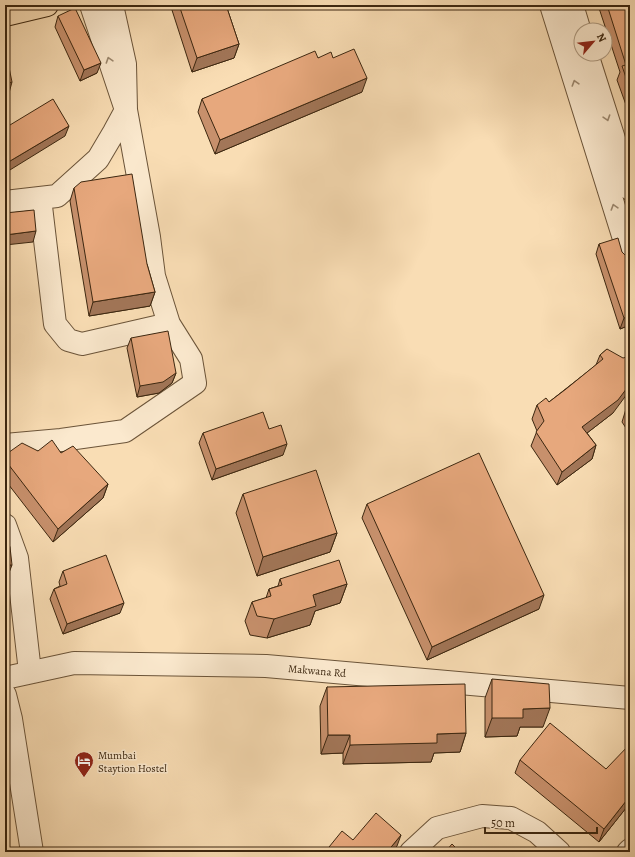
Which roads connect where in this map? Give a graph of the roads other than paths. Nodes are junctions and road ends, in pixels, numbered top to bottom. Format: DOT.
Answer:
graph roads {
  1 [pos="47,5"];
  2 [pos="91,5"];
  3 [pos="112,5"];
  4 [pos="551,5"];
  5 [pos="572,5"];
  6 [pos="5,15"];
  7 [pos="577,22"];
  8 [pos="590,62"];
  9 [pos="126,110"];
  10 [pos="630,189"];
  11 [pos="40,198"];
  12 [pos="5,202"];
  13 [pos="630,258"];
  14 [pos="168,324"];
  15 [pos="5,445"];
  16 [pos="5,525"];
  17 [pos="30,672"];
  18 [pos="5,678"];
  19 [pos="5,695"];
  20 [pos="630,698"];
  21 [pos="630,850"];
  22 [pos="32,852"];
  23 [pos="411,852"];
  24 [pos="559,852"];
  25 [pos="628,852"];
  1 -- 6 [label="main road"];
  9 -- 2 [label="street, one-way"];
  3 -- 9 [label="street"];
  13 -- 4 [label="street, one-way"];
  5 -- 7 [label="street"];
  8 -- 10 [label="street, one-way"];
  9 -- 11 [label="street"];
  9 -- 14 [label="street"];
  11 -- 12 [label="street"];
  11 -- 14 [label="street"];
  14 -- 15 [label="street"];
  16 -- 17 [label="street"];
  17 -- 18 [label="street, Makwana Rd"];
  17 -- 20 [label="street, Makwana Rd"];
  19 -- 22 [label="street"];
  21 -- 25 [label="street"];
  23 -- 24 [label="street"];
}
